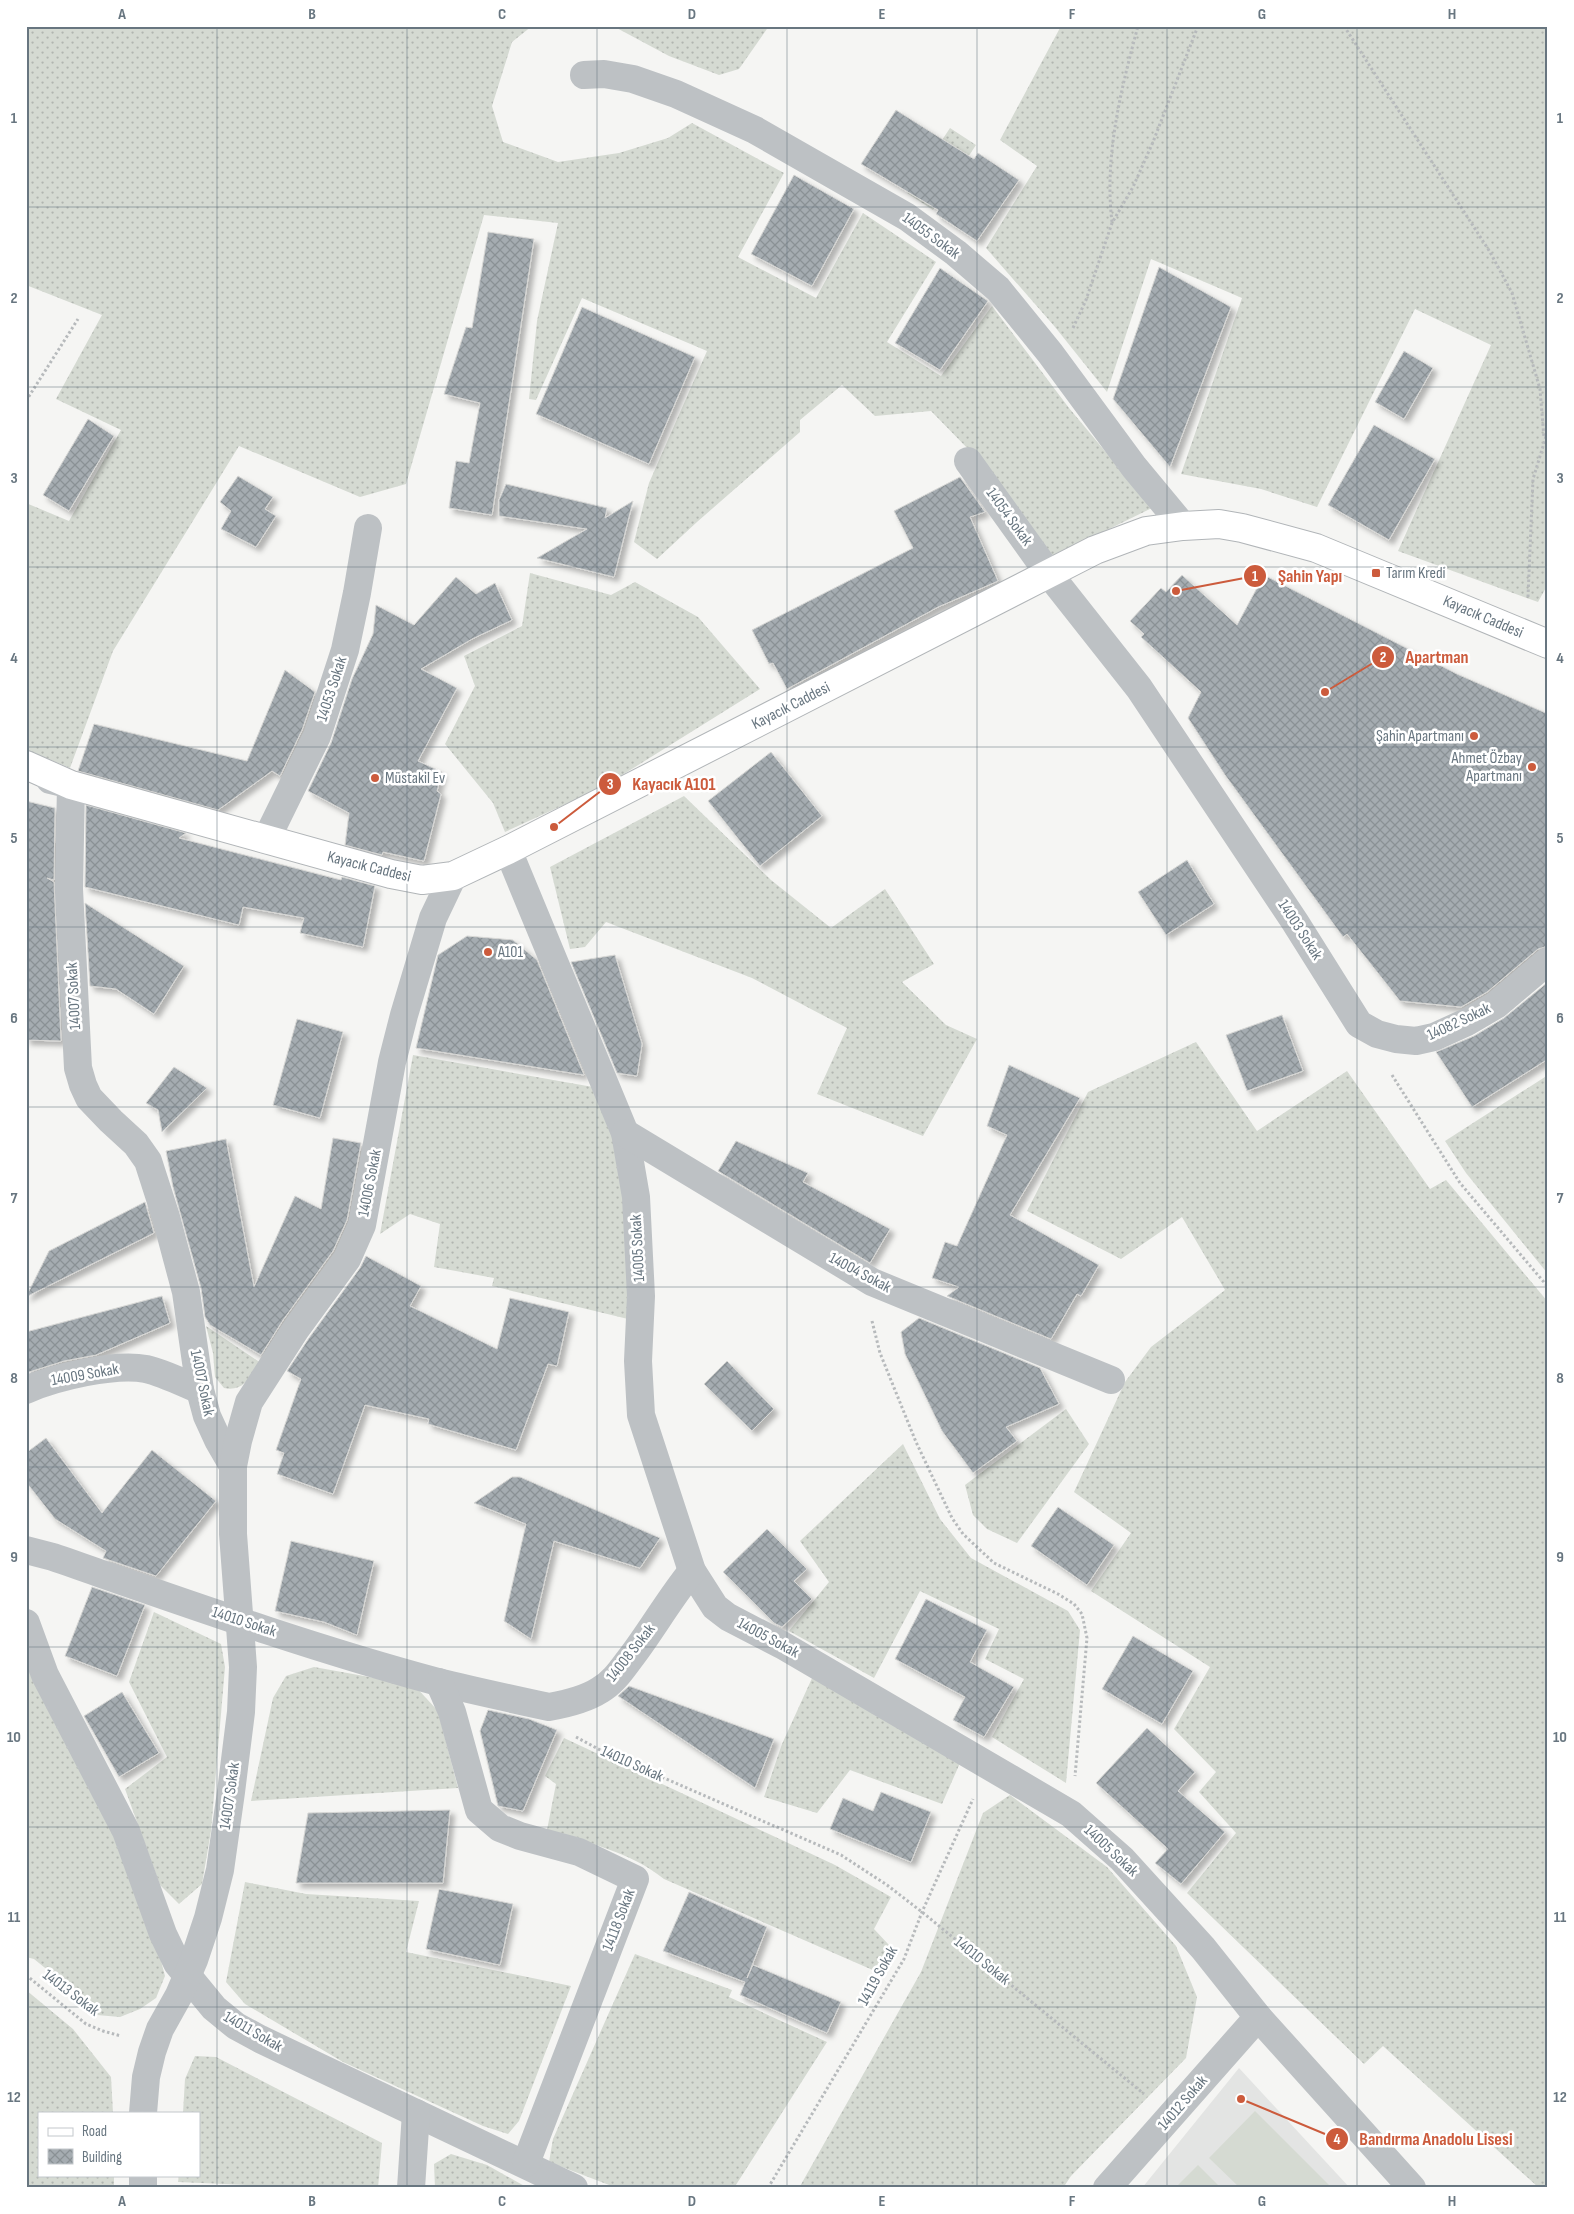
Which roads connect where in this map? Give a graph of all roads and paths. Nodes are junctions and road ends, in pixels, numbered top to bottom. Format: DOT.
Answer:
graph roads {
  1 [pos="1138,26"];
  2 [pos="1198,26"];
  3 [pos="1344,26"];
  4 [pos="584,75"];
  5 [pos="1112,223"];
  6 [pos="78,319"];
  7 [pos="1050,353"];
  8 [pos="26,401"];
  9 [pos="1548,430"];
  10 [pos="1544,438"];
  11 [pos="968,461"];
  12 [pos="1183,526"];
  13 [pos="368,528"];
  14 [pos="1050,574"];
  15 [pos="1537,640"];
  16 [pos="26,765"];
  17 [pos="26,775"];
  18 [pos="71,785"];
  19 [pos="266,840"];
  20 [pos="508,850"];
  21 [pos="453,876"];
  22 [pos="1548,961"];
  23 [pos="1359,1024"];
  24 [pos="1391,1074"];
  25 [pos="626,1133"];
  26 [pos="872,1282"];
  27 [pos="1548,1287"];
  28 [pos="1111,1380"];
  29 [pos="26,1390"];
  30 [pos="200,1390"];
  31 [pos="233,1466"];
  32 [pos="26,1550"];
  33 [pos="692,1571"];
  34 [pos="241,1622"];
  35 [pos="26,1623"];
  36 [pos="439,1682"];
  37 [pos="549,1707"];
  38 [pos="988,1766"];
  39 [pos="1071,1814"];
  40 [pos="922,1912"];
  41 [pos="26,1975"];
  42 [pos="187,1977"];
  43 [pos="1258,2017"];
  44 [pos="160,2029"];
  45 [pos="143,2112"];
  46 [pos="416,2113"];
  47 [pos="1172,2116"];
  48 [pos="526,2163"];
  49 [pos="411,2188"];
  50 [pos="574,2188"];
  51 [pos="768,2188"];
  52 [pos="1107,2188"];
  53 [pos="1412,2188"];
  1 -- 5 [label="path"];
  2 -- 5 [label="path"];
  3 -- 10 [label="path"];
  4 -- 7 [label="street, 14055 Sokak"];
  5 -- 7 [label="path"];
  6 -- 8 [label="path"];
  7 -- 12 [label="street, 14055 Sokak"];
  9 -- 10 [label="path"];
  10 -- 15 [label="path"];
  11 -- 14 [label="street, 14054 Sokak"];
  12 -- 14 [label="main road, Kayacık Caddesi"];
  12 -- 15 [label="main road, Kayacık Caddesi"];
  13 -- 19 [label="street, 14053 Sokak"];
  14 -- 20 [label="main road, Kayacık Caddesi"];
  14 -- 23 [label="street, 14003 Sokak"];
  16 -- 18 [label="main road"];
  17 -- 18 [label="street, Kayacık Caddesi"];
  18 -- 19 [label="main road, Kayacık Caddesi"];
  18 -- 30 [label="street, 14007 Sokak"];
  19 -- 21 [label="main road, Kayacık Caddesi"];
  20 -- 21 [label="main road, Kayacık Caddesi"];
  20 -- 25 [label="street, 14005 Sokak"];
  21 -- 31 [label="street, 14006 Sokak"];
  22 -- 23 [label="street, 14082 Sokak"];
  24 -- 27 [label="path"];
  25 -- 26 [label="street, 14004 Sokak"];
  25 -- 33 [label="street, 14005 Sokak"];
  26 -- 28 [label="street, 14004 Sokak"];
  26 -- 39 [label="path"];
  29 -- 30 [label="street, 14009 Sokak"];
  30 -- 31 [label="street, 14007 Sokak"];
  31 -- 34 [label="street, 14007 Sokak"];
  32 -- 34 [label="street, 14010 Sokak"];
  33 -- 37 [label="street, 14008 Sokak"];
  33 -- 38 [label="street, 14005 Sokak"];
  34 -- 36 [label="street, 14010 Sokak"];
  34 -- 42 [label="street, 14007 Sokak"];
  35 -- 42 [label="street, 14011 Sokak"];
  36 -- 37 [label="street, 14010 Sokak"];
  36 -- 48 [label="street, 14118 Sokak"];
  37 -- 40 [label="path, 14010 Sokak"];
  38 -- 39 [label="street, 14005 Sokak"];
  38 -- 40 [label="path, 14119 Sokak"];
  39 -- 43 [label="street, 14005 Sokak"];
  40 -- 47 [label="path, 14010 Sokak"];
  40 -- 51 [label="path, 14119 Sokak"];
  41 -- 44 [label="path, 14013 Sokak"];
  42 -- 44 [label="street, 14007 Sokak"];
  42 -- 46 [label="street, 14011 Sokak"];
  43 -- 47 [label="street, 14012 Sokak"];
  43 -- 53 [label="street, 14005 Sokak"];
  44 -- 45 [label="street, 14007 Sokak"];
  46 -- 48 [label="street, 14011 Sokak"];
  46 -- 49 [label="street"];
  47 -- 52 [label="street, 14012 Sokak"];
  48 -- 50 [label="street, 14011 Sokak"];
}
